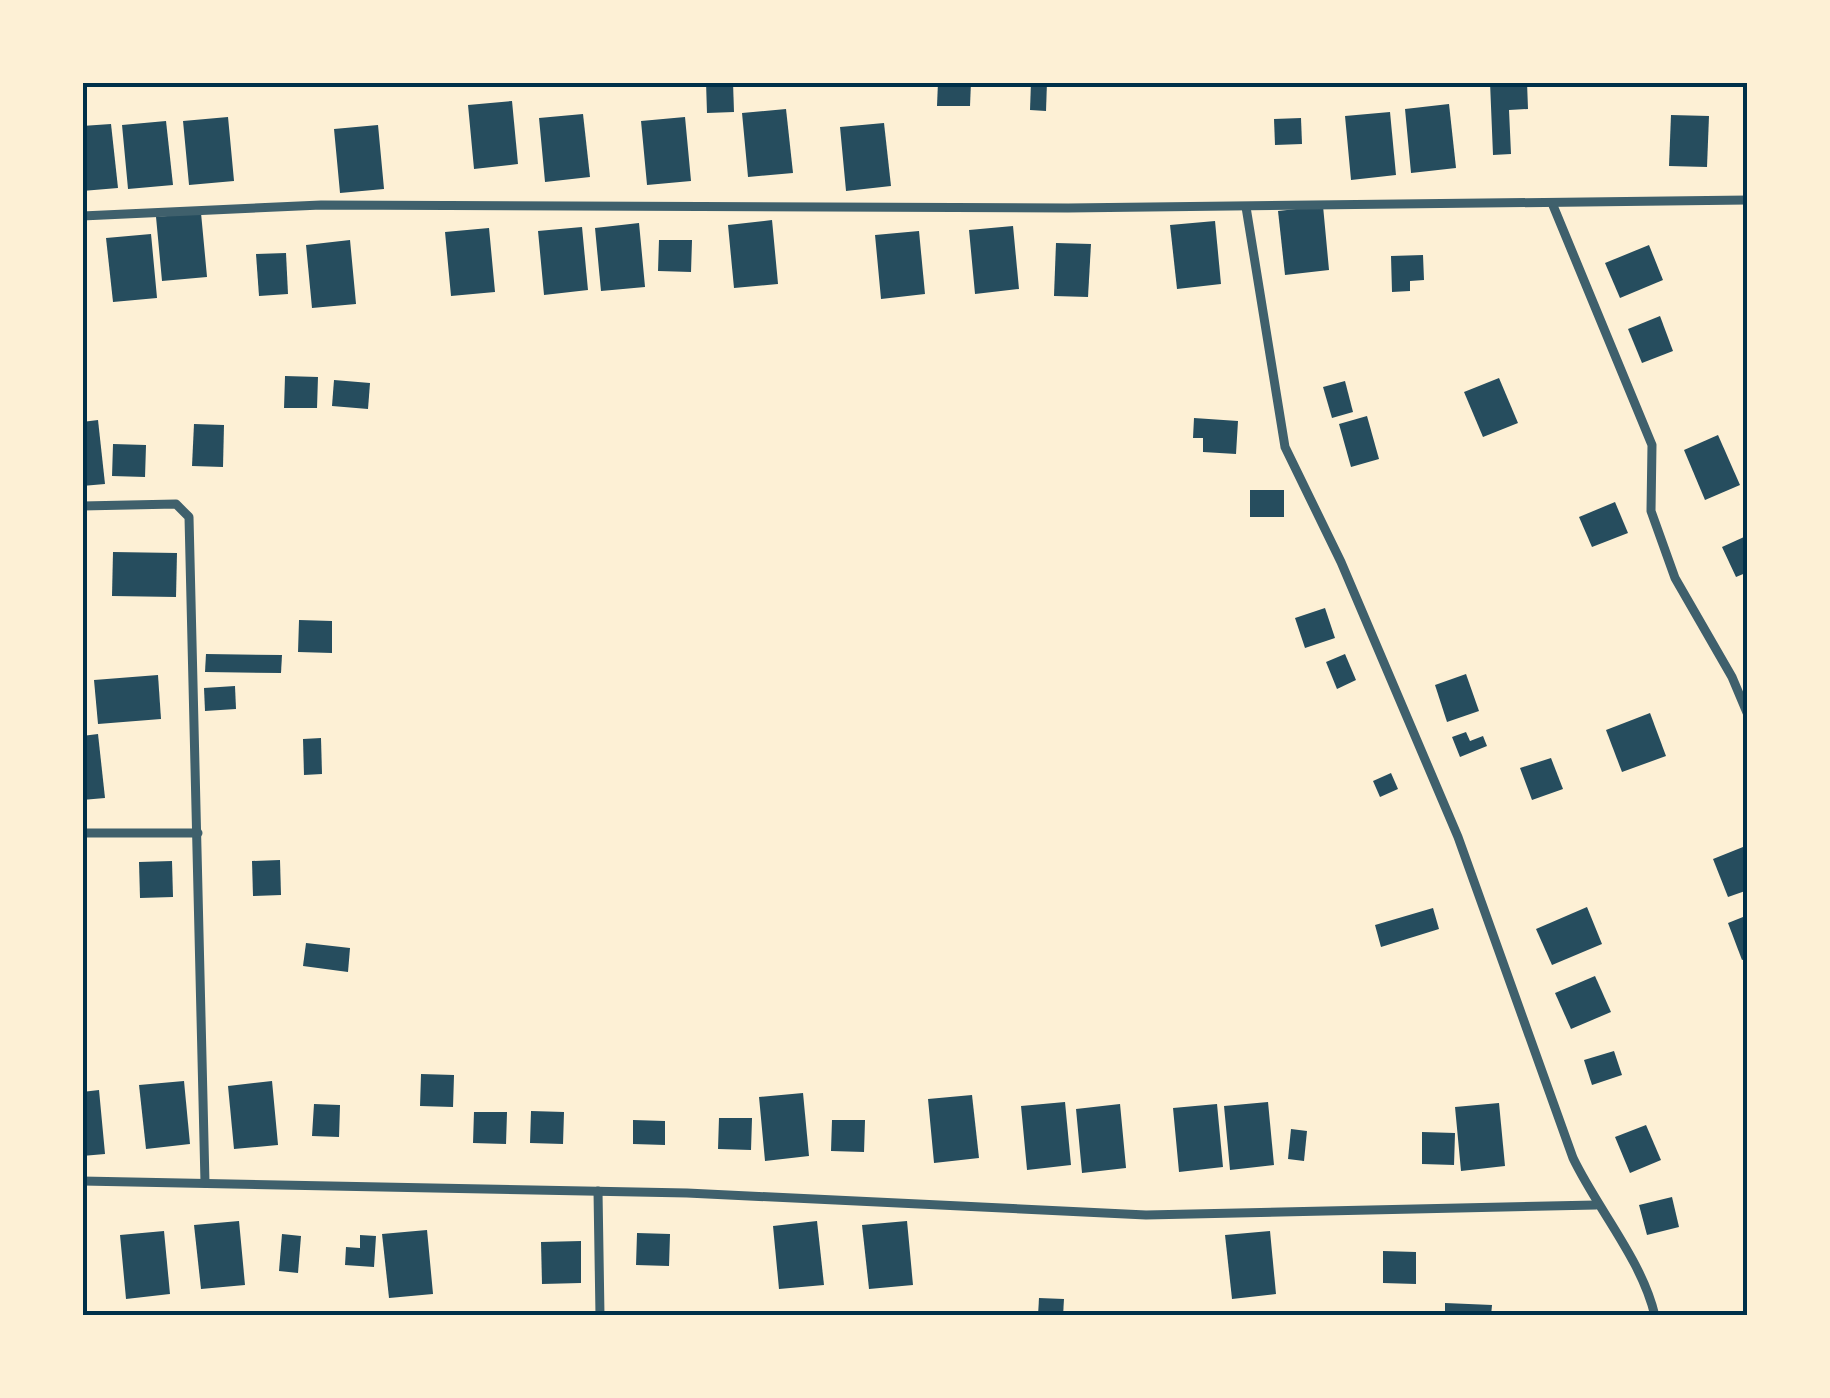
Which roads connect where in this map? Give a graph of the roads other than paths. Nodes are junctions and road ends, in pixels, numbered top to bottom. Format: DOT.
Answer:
graph roads {
  1 [pos="1748,200"];
  2 [pos="1552,204"];
  3 [pos="1246,206"];
  4 [pos="82,216"];
  5 [pos="82,506"];
  6 [pos="1748,715"];
  7 [pos="198,832"];
  8 [pos="82,833"];
  9 [pos="82,1180"];
  10 [pos="205,1183"];
  11 [pos="598,1191"];
  12 [pos="1596,1205"];
  13 [pos="600,1316"];
  14 [pos="1655,1316"];
  1 -- 2 [label="street"];
  2 -- 3 [label="street"];
  2 -- 6 [label="street"];
  3 -- 4 [label="street"];
  3 -- 12 [label="street"];
  5 -- 7 [label="street"];
  7 -- 8 [label="street"];
  7 -- 10 [label="street"];
  9 -- 10 [label="street"];
  10 -- 11 [label="street"];
  11 -- 12 [label="street"];
  11 -- 13 [label="street"];
  12 -- 14 [label="street"];
}
